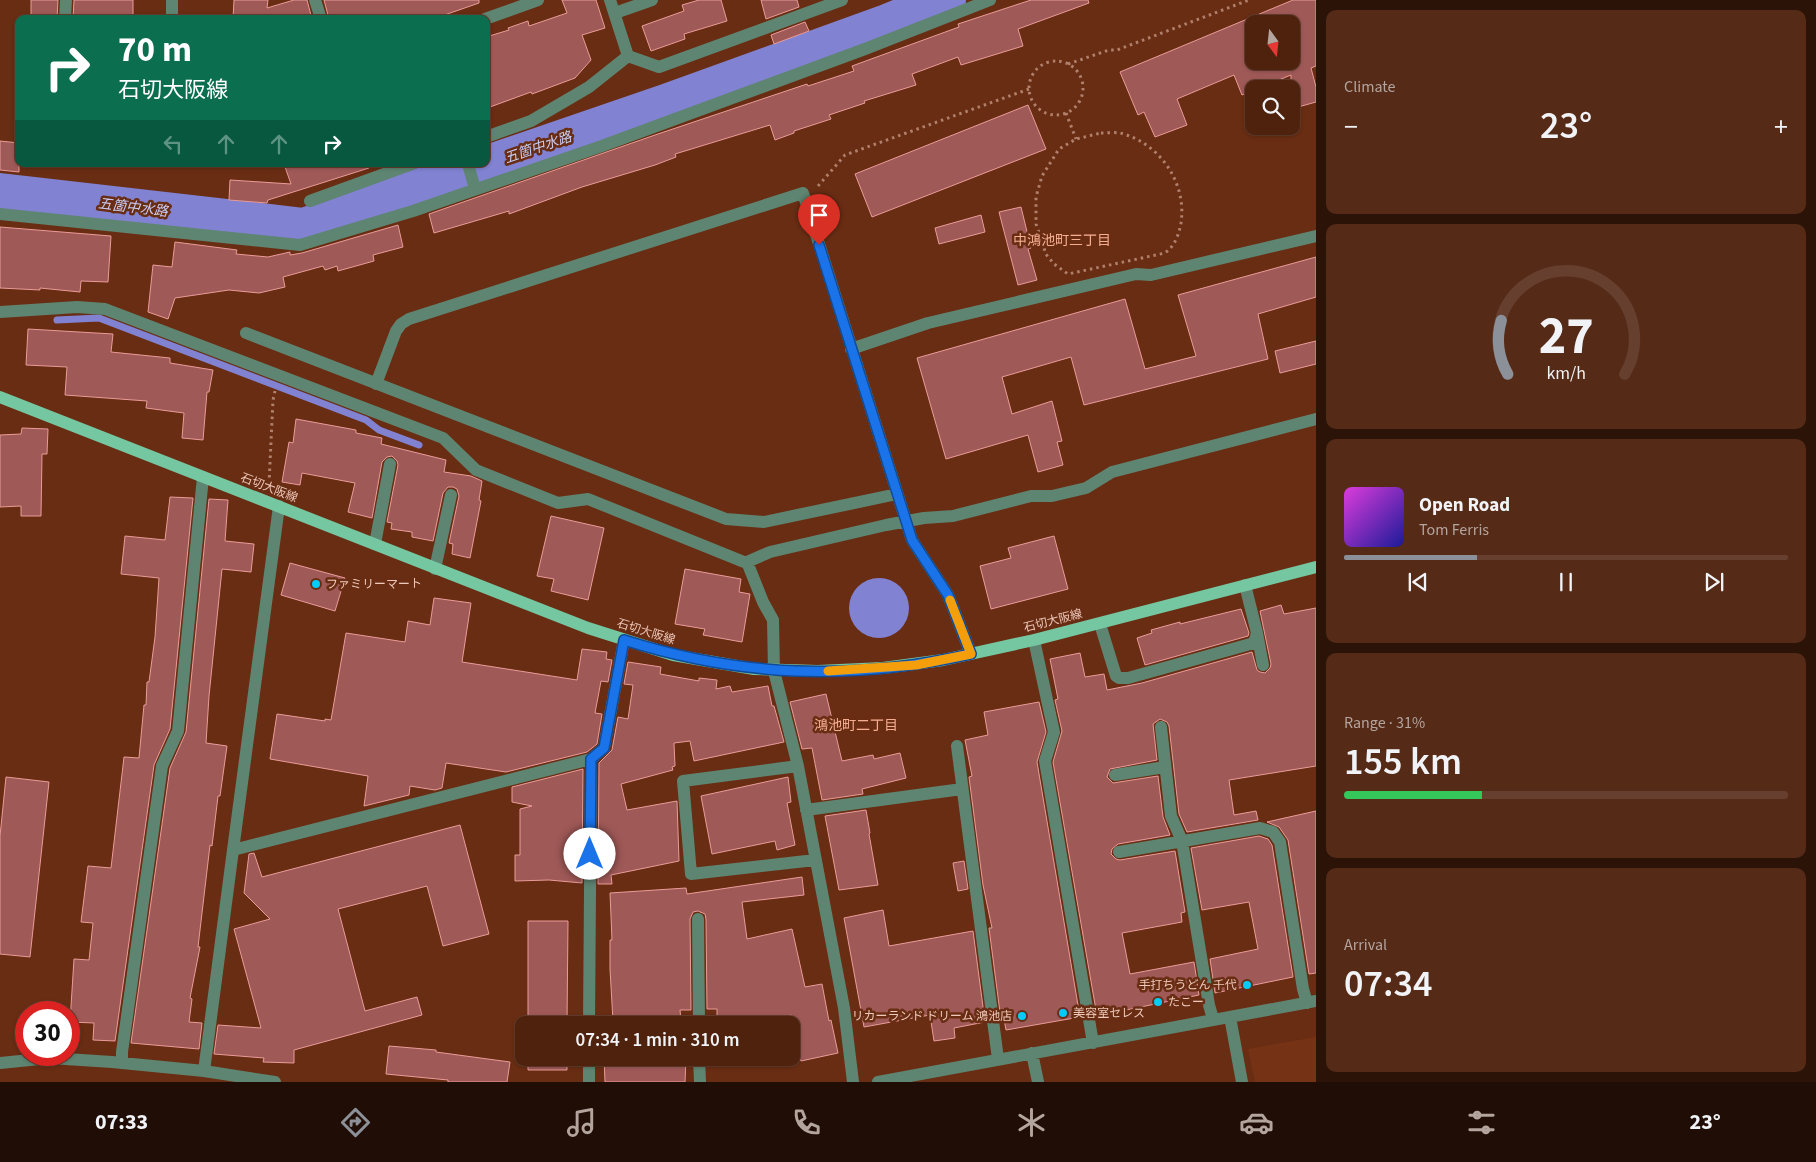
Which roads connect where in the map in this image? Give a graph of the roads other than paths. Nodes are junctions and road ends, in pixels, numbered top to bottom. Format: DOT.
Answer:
graph roads {
  1 [pos="66,0"];
  2 [pos="172,0"];
  3 [pos="315,0"];
  4 [pos="538,0"];
  5 [pos="610,0"];
  6 [pos="652,0"];
  7 [pos="842,0"];
  8 [pos="990,0"];
  9 [pos="813,5"];
  10 [pos="614,14"];
  11 [pos="65,15"];
  12 [pos="172,15"];
  13 [pos="320,15"];
  14 [pos="490,17"];
  15 [pos="628,56"];
  16 [pos="490,136"];
  17 [pos="404,167"];
  18 [pos="469,167"];
  19 [pos="475,189"];
  20 [pos="310,201"];
  21 [pos="0,214"];
  22 [pos="1316,236"];
  23 [pos="0,312"];
  24 [pos="246,333"];
  25 [pos="851,349"];
  26 [pos="376,384"];
  27 [pos="0,397"];
  28 [pos="1316,419"];
  29 [pos="390,464"];
  30 [pos="203,477"];
  31 [pos="897,494"];
  32 [pos="451,495"];
  33 [pos="274,504"];
  34 [pos="905,522"];
  35 [pos="375,544"];
  36 [pos="747,562"];
  37 [pos="1316,567"];
  38 [pos="436,569"];
  39 [pos="1245,586"];
  40 [pos="1100,624"];
  41 [pos="1257,633"];
  42 [pos="624,640"];
  43 [pos="1034,640"];
  44 [pos="971,654"];
  45 [pos="1263,665"];
  46 [pos="774,671"];
  47 [pos="1160,727"];
  48 [pos="957,746"];
  49 [pos="591,759"];
  50 [pos="798,766"];
  51 [pos="1165,767"];
  52 [pos="1115,775"];
  53 [pos="962,789"];
  54 [pos="806,810"];
  55 [pos="1182,841"];
  56 [pos="233,850"];
  57 [pos="1118,852"];
  58 [pos="815,860"];
  59 [pos="698,919"];
  60 [pos="1312,1002"];
  61 [pos="589,1016"];
  62 [pos="699,1016"];
  63 [pos="1230,1016"];
  64 [pos="1213,1020"];
  65 [pos="1093,1043"];
  66 [pos="1032,1053"];
  67 [pos="998,1059"];
  68 [pos="0,1063"];
  69 [pos="122,1063"];
  70 [pos="589,1066"];
  71 [pos="700,1066"];
  72 [pos="198,1074"];
  73 [pos="275,1082"];
  74 [pos="589,1082"];
  75 [pos="700,1082"];
  76 [pos="853,1082"];
  77 [pos="878,1082"];
  78 [pos="1038,1082"];
  79 [pos="1242,1082"];
  1 -- 11 [label="street"];
  2 -- 12 [label="street"];
  3 -- 13 [label="street"];
  4 -- 14 [label="street"];
  5 -- 10 [label="street"];
  6 -- 10 [label="street"];
  7 -- 9 [label="street"];
  8 -- 19 [label="street"];
  9 -- 15 [label="street"];
  10 -- 15 [label="street"];
  15 -- 16 [label="street"];
  17 -- 20 [label="street"];
  18 -- 19 [label="street"];
  19 -- 21 [label="street"];
  22 -- 25 [label="street"];
  23 -- 36 [label="street"];
  24 -- 26 [label="street"];
  25 -- 26 [label="street"];
  25 -- 31 [label="street"];
  26 -- 31 [label="street"];
  27 -- 30 [label="main road, 石切大阪線"];
  28 -- 34 [label="street"];
  29 -- 35 [label="street"];
  30 -- 33 [label="main road, 石切大阪線"];
  30 -- 69 [label="street"];
  31 -- 34 [label="street"];
  32 -- 38 [label="street"];
  33 -- 35 [label="main road, 石切大阪線"];
  33 -- 56 [label="street"];
  34 -- 36 [label="street"];
  34 -- 44 [label="street"];
  35 -- 38 [label="main road, 石切大阪線"];
  36 -- 46 [label="street"];
  37 -- 39 [label="main road, 石切大阪線"];
  38 -- 42 [label="main road, 石切大阪線"];
  39 -- 40 [label="main road, 石切大阪線"];
  39 -- 41 [label="street"];
  40 -- 41 [label="street"];
  40 -- 43 [label="main road, 石切大阪線"];
  41 -- 45 [label="street"];
  42 -- 46 [label="main road, 石切大阪線"];
  42 -- 49 [label="street"];
  43 -- 44 [label="main road, 石切大阪線"];
  43 -- 65 [label="street"];
  44 -- 46 [label="main road, 石切大阪線"];
  46 -- 50 [label="street"];
  47 -- 51 [label="street"];
  48 -- 53 [label="street"];
  49 -- 56 [label="street"];
  49 -- 61 [label="street"];
  50 -- 54 [label="street"];
  50 -- 58 [label="street"];
  51 -- 52 [label="street"];
  51 -- 55 [label="street"];
  53 -- 54 [label="street"];
  53 -- 67 [label="street"];
  54 -- 58 [label="street"];
  55 -- 57 [label="street"];
  55 -- 60 [label="street"];
  55 -- 64 [label="street"];
  56 -- 72 [label="street"];
  58 -- 76 [label="street"];
  59 -- 62 [label="street"];
  60 -- 63 [label="street"];
  63 -- 64 [label="street"];
  63 -- 79 [label="street"];
  64 -- 65 [label="street"];
  65 -- 66 [label="street"];
  66 -- 67 [label="street"];
  66 -- 78 [label="street"];
  67 -- 77 [label="street"];
  68 -- 69 [label="street"];
  69 -- 72 [label="street"];
  70 -- 74 [label="street"];
  71 -- 75 [label="street"];
  72 -- 73 [label="street"];
}
